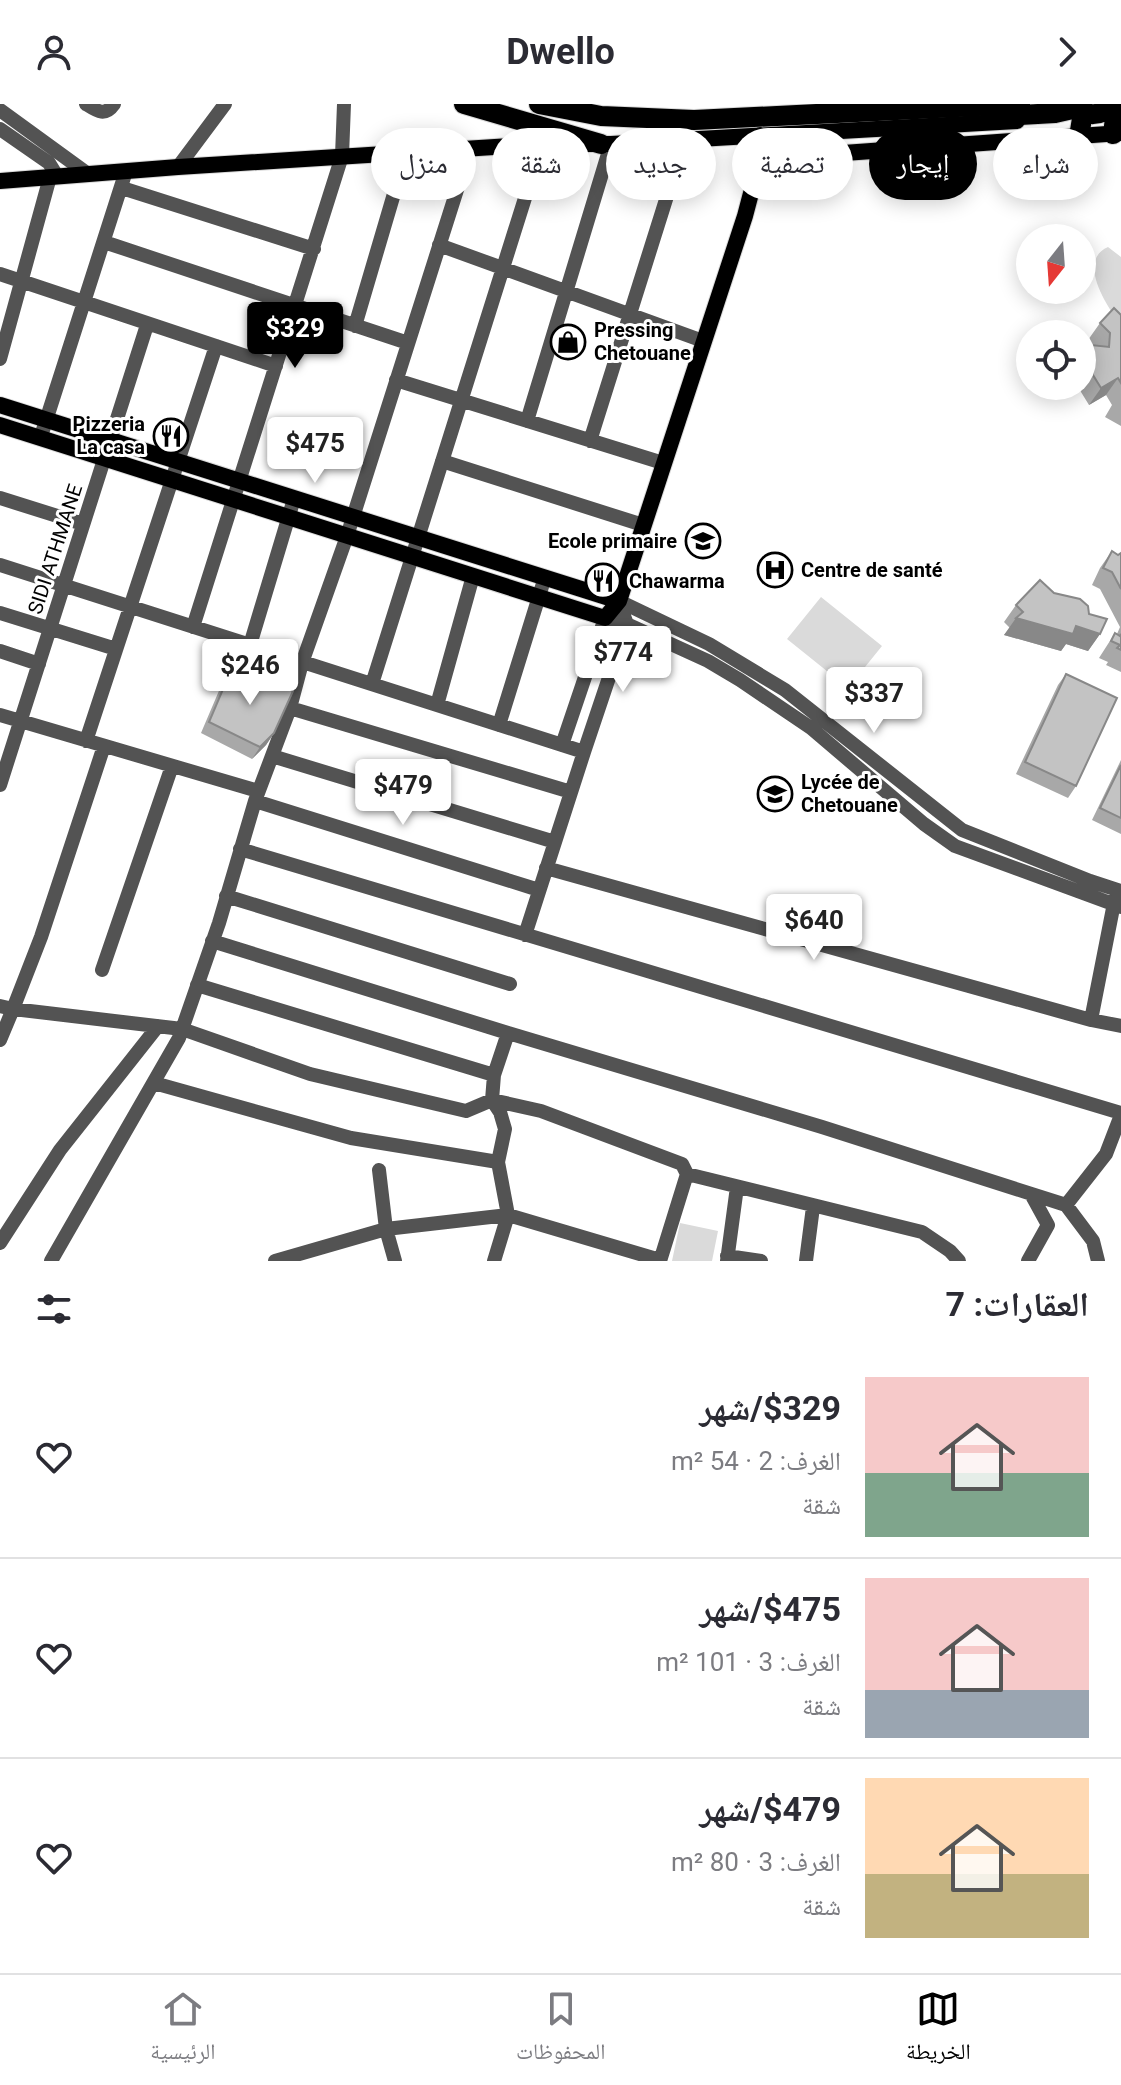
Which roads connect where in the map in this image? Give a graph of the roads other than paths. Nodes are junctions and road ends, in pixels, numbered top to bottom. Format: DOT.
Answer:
graph roads {
  1 [pos="86,104"];
  2 [pos="114,104"];
  3 [pos="225,104"];
  4 [pos="344,104"];
  5 [pos="464,104"];
  6 [pos="539,104"];
  7 [pos="1020,104"];
  8 [pos="1079,109"];
  9 [pos="0,110"];
  10 [pos="1116,116"];
  11 [pos="740,118"];
  12 [pos="1095,128"];
  13 [pos="0,129"];
  14 [pos="853,130"];
  15 [pos="993,143"];
  16 [pos="590,144"];
  17 [pos="606,144"];
  18 [pos="853,153"];
  19 [pos="371,155"];
  20 [pos="342,156"];
  21 [pos="178,167"];
  22 [pos="126,171"];
  23 [pos="88,174"];
  24 [pos="54,176"];
  25 [pos="0,181"];
  26 [pos="122,188"];
  27 [pos="392,200"];
  28 [pos="454,200"];
  29 [pos="524,200"];
  30 [pos="666,200"];
  31 [pos="749,200"];
  32 [pos="104,242"];
  33 [pos="439,245"];
  34 [pos="314,249"];
  35 [pos="503,268"];
  36 [pos="0,274"];
  37 [pos="23,282"];
  38 [pos="566,291"];
  39 [pos="84,303"];
  40 [pos="295,306"];
  41 [pos="630,314"];
  42 [pos="147,325"];
  43 [pos="355,326"];
  44 [pos="703,341"];
  45 [pos="408,343"];
  46 [pos="216,346"];
  47 [pos="0,359"];
  48 [pos="276,366"];
  49 [pos="396,380"];
  50 [pos="461,400"];
  51 [pos="0,405"];
  52 [pos="47,420"];
  53 [pos="527,421"];
  54 [pos="0,425"];
  55 [pos="40,438"];
  56 [pos="112,441"];
  57 [pos="590,441"];
  58 [pos="104,458"];
  59 [pos="442,461"];
  60 [pos="178,462"];
  61 [pos="663,463"];
  62 [pos="172,480"];
  63 [pos="240,482"];
  64 [pos="0,498"];
  65 [pos="232,499"];
  66 [pos="294,499"];
  67 [pos="289,517"];
  68 [pos="351,518"];
  69 [pos="83,524"];
  70 [pos="643,525"];
  71 [pos="347,536"];
  72 [pos="418,538"];
  73 [pos="412,556"];
  74 [pos="0,565"];
  75 [pos="473,576"];
  76 [pos="545,577"];
  77 [pos="64,585"];
  78 [pos="540,597"];
  79 [pos="619,601"];
  80 [pos="130,606"];
  81 [pos="0,613"];
  82 [pos="605,618"];
  83 [pos="627,624"];
  84 [pos="193,627"];
  85 [pos="51,629"];
  86 [pos="250,645"];
  87 [pos="116,649"];
  88 [pos="0,651"];
  89 [pos="302,663"];
  90 [pos="39,664"];
  91 [pos="748,666"];
  92 [pos="740,680"];
  93 [pos="372,684"];
  94 [pos="437,705"];
  95 [pos="290,708"];
  96 [pos="0,715"];
  97 [pos="21,722"];
  98 [pos="499,725"];
  99 [pos="86,741"];
  100 [pos="562,745"];
  101 [pos="104,746"];
  102 [pos="584,752"];
  103 [pos="272,756"];
  104 [pos="172,766"];
  105 [pos="1,779"];
  106 [pos="571,792"];
  107 [pos="256,796"];
  108 [pos="962,830"];
  109 [pos="555,842"];
  110 [pos="955,846"];
  111 [pos="240,849"];
  112 [pos="546,868"];
  113 [pos="539,890"];
  114 [pos="226,896"];
  115 [pos="1118,898"];
  116 [pos="525,935"];
  117 [pos="212,941"];
  118 [pos="102,970"];
  119 [pos="510,984"];
  120 [pos="197,985"];
  121 [pos="6,1008"];
  122 [pos="1091,1020"];
  123 [pos="158,1026"];
  124 [pos="1121,1026"];
  125 [pos="182,1029"];
  126 [pos="508,1033"];
  127 [pos="0,1040"];
  128 [pos="494,1075"];
  129 [pos="154,1083"];
  130 [pos="492,1100"];
  131 [pos="1121,1114"];
  132 [pos="498,1162"];
  133 [pos="379,1170"];
  134 [pos="687,1174"];
  135 [pos="737,1187"];
  136 [pos="1031,1194"];
  137 [pos="1066,1205"];
  138 [pos="813,1207"];
  139 [pos="508,1215"];
  140 [pos="386,1229"];
  141 [pos="0,1243"];
  142 [pos="727,1258"];
  143 [pos="660,1260"];
  144 [pos="51,1261"];
  145 [pos="275,1261"];
  146 [pos="395,1261"];
  147 [pos="494,1261"];
  148 [pos="761,1261"];
  149 [pos="806,1261"];
  150 [pos="959,1261"];
  151 [pos="1028,1261"];
  152 [pos="1098,1261"];
  1 -- 2 [label="street"];
  3 -- 21 [label="street"];
  4 -- 20 [label="street"];
  5 -- 17 [label="highway"];
  6 -- 11 [label="highway"];
  7 -- 11 [label="highway"];
  8 -- 10 [label="highway"];
  8 -- 11 [label="highway"];
  8 -- 14 [label="main road"];
  9 -- 23 [label="street"];
  10 -- 12 [label="main road"];
  13 -- 24 [label="street"];
  15 -- 18 [label="main road"];
  16 -- 17 [label="main road"];
  17 -- 38 [label="street"];
  19 -- 20 [label="main road"];
  20 -- 21 [label="main road"];
  20 -- 34 [label="street"];
  21 -- 22 [label="main road"];
  22 -- 23 [label="main road"];
  22 -- 26 [label="street"];
  23 -- 24 [label="main road"];
  24 -- 25 [label="main road"];
  24 -- 37 [label="street"];
  26 -- 32 [label="street"];
  26 -- 34 [label="street"];
  27 -- 43 [label="street"];
  28 -- 33 [label="street"];
  29 -- 35 [label="street"];
  30 -- 41 [label="street"];
  31 -- 44 [label="main road"];
  32 -- 39 [label="street"];
  32 -- 40 [label="street"];
  33 -- 35 [label="street"];
  33 -- 45 [label="street"];
  34 -- 40 [label="street"];
  35 -- 38 [label="street"];
  35 -- 50 [label="street"];
  36 -- 37 [label="street"];
  37 -- 39 [label="street"];
  37 -- 47 [label="street"];
  38 -- 41 [label="street"];
  38 -- 53 [label="street"];
  39 -- 42 [label="street"];
  39 -- 52 [label="street"];
  40 -- 43 [label="street"];
  40 -- 48 [label="street"];
  41 -- 44 [label="street"];
  41 -- 57 [label="street"];
  42 -- 46 [label="street"];
  42 -- 56 [label="street, SIDI ATHMANE"];
  43 -- 45 [label="street"];
  44 -- 61 [label="main road"];
  45 -- 49 [label="street"];
  46 -- 48 [label="street"];
  46 -- 60 [label="street"];
  48 -- 63 [label="street"];
  49 -- 50 [label="street"];
  49 -- 68 [label="street"];
  50 -- 53 [label="street"];
  50 -- 59 [label="street"];
  51 -- 52 [label="main road"];
  52 -- 55 [label="street"];
  52 -- 56 [label="main road"];
  53 -- 57 [label="street"];
  54 -- 55 [label="main road"];
  55 -- 58 [label="main road"];
  56 -- 58 [label="street, SIDI ATHMANE"];
  56 -- 60 [label="main road"];
  57 -- 61 [label="street"];
  58 -- 62 [label="main road"];
  58 -- 69 [label="street, SIDI ATHMANE"];
  59 -- 70 [label="street"];
  59 -- 72 [label="street"];
  60 -- 62 [label="street"];
  60 -- 63 [label="main road"];
  61 -- 70 [label="main road"];
  62 -- 65 [label="main road"];
  62 -- 80 [label="street"];
  63 -- 65 [label="street"];
  63 -- 66 [label="main road"];
  64 -- 69 [label="street"];
  65 -- 67 [label="main road"];
  65 -- 84 [label="street"];
  66 -- 67 [label="street"];
  66 -- 68 [label="main road"];
  67 -- 71 [label="main road"];
  67 -- 86 [label="street"];
  68 -- 71 [label="street"];
  68 -- 72 [label="main road"];
  69 -- 77 [label="street, SIDI ATHMANE"];
  70 -- 79 [label="main road"];
  71 -- 73 [label="main road"];
  71 -- 89 [label="street"];
  72 -- 73 [label="street"];
  72 -- 76 [label="main road"];
  73 -- 75 [label="main road"];
  73 -- 93 [label="street"];
  74 -- 77 [label="street"];
  75 -- 78 [label="main road"];
  75 -- 94 [label="street"];
  76 -- 78 [label="street"];
  76 -- 79 [label="main road"];
  77 -- 80 [label="street"];
  77 -- 85 [label="street, SIDI ATHMANE"];
  78 -- 82 [label="main road"];
  78 -- 98 [label="street"];
  79 -- 82 [label="main road"];
  79 -- 83 [label="street"];
  79 -- 91 [label="street"];
  80 -- 84 [label="street"];
  80 -- 87 [label="street"];
  81 -- 85 [label="street"];
  82 -- 83 [label="street"];
  82 -- 100 [label="street"];
  83 -- 92 [label="street"];
  83 -- 102 [label="street"];
  84 -- 86 [label="street"];
  85 -- 87 [label="street"];
  85 -- 90 [label="street, SIDI ATHMANE"];
  86 -- 89 [label="street"];
  87 -- 99 [label="street"];
  88 -- 90 [label="street"];
  89 -- 93 [label="street"];
  89 -- 95 [label="street"];
  90 -- 97 [label="street, SIDI ATHMANE"];
  91 -- 92 [label="street"];
  91 -- 108 [label="street"];
  92 -- 110 [label="street"];
  93 -- 94 [label="street"];
  94 -- 98 [label="street"];
  95 -- 103 [label="street"];
  95 -- 106 [label="street"];
  96 -- 97 [label="street"];
  97 -- 99 [label="street"];
  97 -- 105 [label="street, SIDI ATHMANE"];
  98 -- 100 [label="street"];
  99 -- 101 [label="street"];
  100 -- 102 [label="street"];
  101 -- 104 [label="street"];
  101 -- 121 [label="street"];
  102 -- 106 [label="street"];
  103 -- 107 [label="street"];
  103 -- 109 [label="street"];
  104 -- 107 [label="street"];
  104 -- 118 [label="street"];
  106 -- 109 [label="street"];
  107 -- 111 [label="street"];
  107 -- 113 [label="street"];
  108 -- 110 [label="street"];
  108 -- 115 [label="street"];
  109 -- 112 [label="street"];
  110 -- 115 [label="street"];
  111 -- 114 [label="street"];
  111 -- 116 [label="street"];
  112 -- 113 [label="street"];
  112 -- 122 [label="street"];
  113 -- 116 [label="street"];
  114 -- 117 [label="street"];
  114 -- 119 [label="street"];
  115 -- 122 [label="street"];
  116 -- 131 [label="street"];
  117 -- 120 [label="street"];
  117 -- 126 [label="street"];
  120 -- 125 [label="street"];
  120 -- 128 [label="street"];
  121 -- 123 [label="street"];
  121 -- 127 [label="street"];
  122 -- 124 [label="street"];
  123 -- 125 [label="street"];
  123 -- 141 [label="street"];
  125 -- 129 [label="street"];
  125 -- 130 [label="street"];
  126 -- 128 [label="street"];
  126 -- 136 [label="street"];
  128 -- 130 [label="street"];
  129 -- 132 [label="street"];
  129 -- 144 [label="street"];
  130 -- 132 [label="street"];
  130 -- 134 [label="street"];
  131 -- 137 [label="street"];
  132 -- 139 [label="street"];
  133 -- 140 [label="street"];
  134 -- 135 [label="street"];
  134 -- 143 [label="street"];
  135 -- 138 [label="street"];
  135 -- 142 [label="street"];
  136 -- 137 [label="street"];
  136 -- 151 [label="street"];
  137 -- 152 [label="street"];
  138 -- 149 [label="street"];
  138 -- 150 [label="street"];
  139 -- 140 [label="street"];
  139 -- 143 [label="street"];
  139 -- 147 [label="street"];
  140 -- 145 [label="street"];
  140 -- 146 [label="street"];
  142 -- 148 [label="street"];
}
